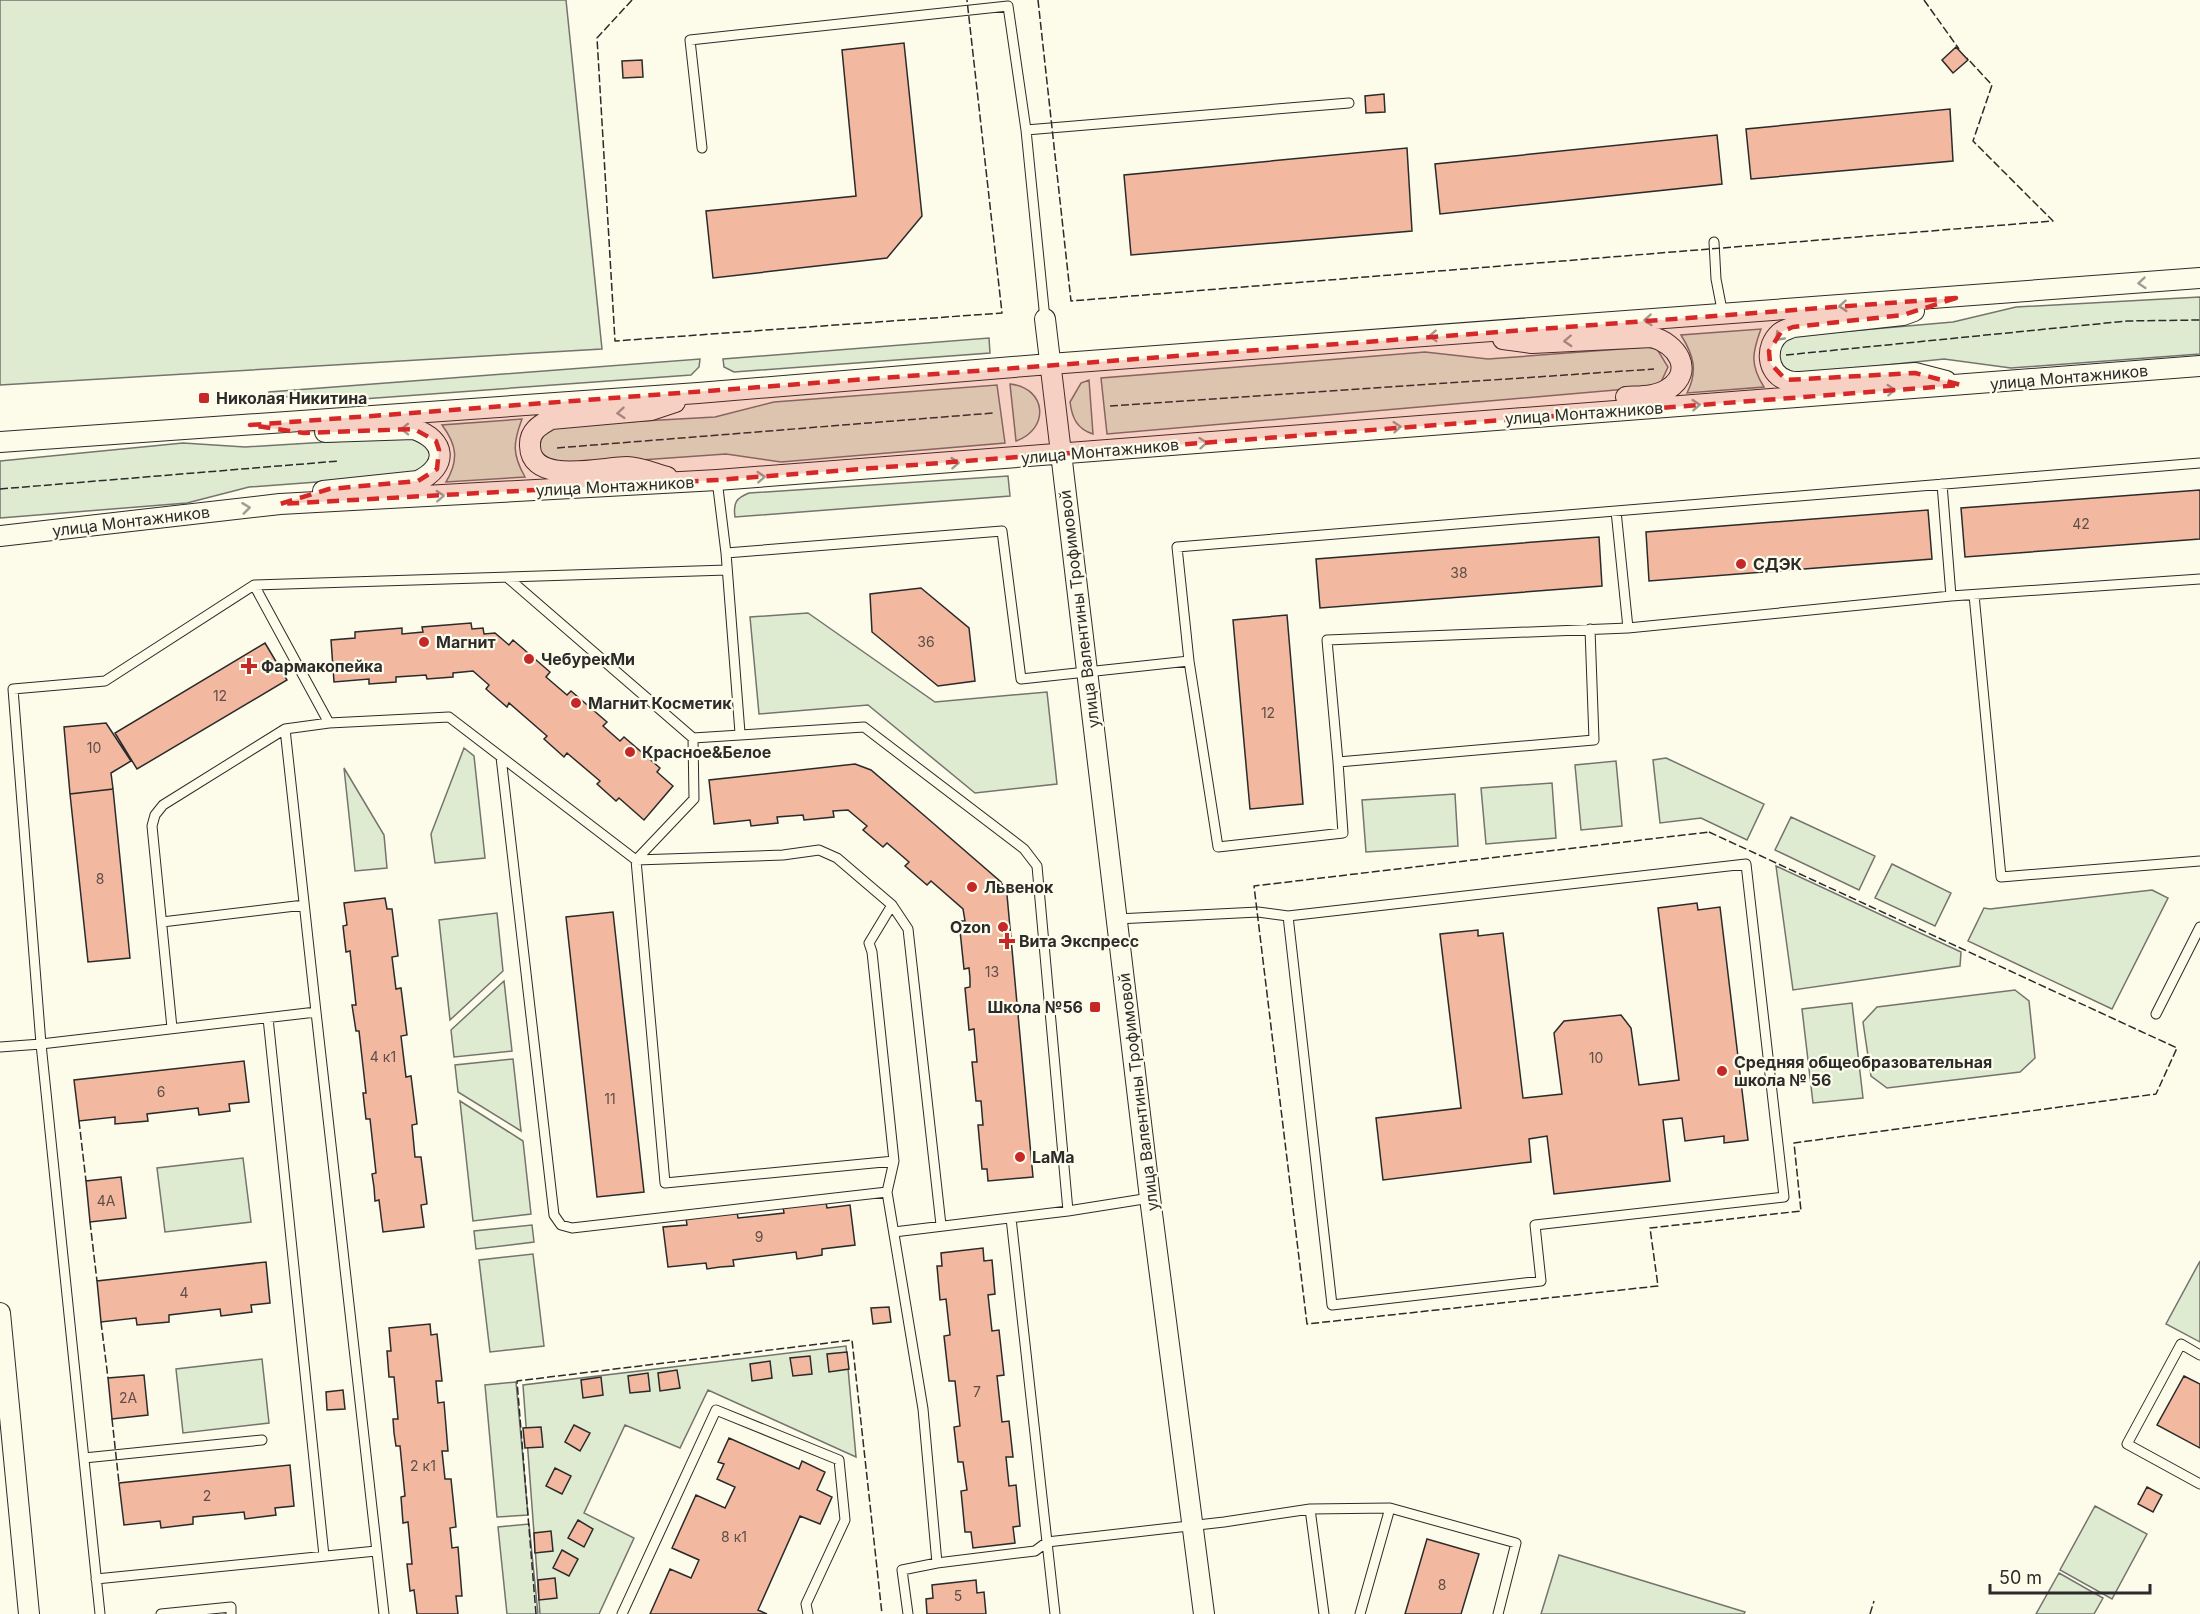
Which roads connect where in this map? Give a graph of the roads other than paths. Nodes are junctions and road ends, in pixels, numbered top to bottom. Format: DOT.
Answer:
graph roads {
  1 [pos="1349,103"];
  2 [pos="1026,130"];
  3 [pos="702,148"];
  4 [pos="1714,242"];
  5 [pos="2200,278"];
  6 [pos="1956,298"];
  7 [pos="1723,315"];
  8 [pos="1045,319"];
  9 [pos="1462,334"];
  10 [pos="1050,364"];
  11 [pos="2200,366"];
  12 [pos="1961,385"];
  13 [pos="698,393"];
  14 [pos="1517,418"];
  15 [pos="250,425"];
  16 [pos="0,442"];
  17 [pos="1061,454"];
  18 [pos="2200,463"];
  19 [pos="717,480"];
  20 [pos="685,482"];
  21 [pos="1942,484"];
  22 [pos="280,504"];
  23 [pos="1616,511"];
  24 [pos="0,536"];
  25 [pos="726,553"];
  26 [pos="726,570"];
  27 [pos="508,578"];
  28 [pos="2200,579"];
  29 [pos="254,585"];
  30 [pos="1974,595"];
  31 [pos="1951,596"];
  32 [pos="1628,628"];
  33 [pos="1590,629"];
  34 [pos="1189,661"];
  35 [pos="1086,673"];
  36 [pos="329,723"];
  37 [pos="285,729"];
  38 [pos="740,733"];
  39 [pos="693,738"];
  40 [pos="501,757"];
  41 [pos="1338,762"];
  42 [pos="636,860"];
  43 [pos="2200,861"];
  44 [pos="304,904"];
  45 [pos="892,905"];
  46 [pos="1288,916"];
  47 [pos="1117,919"];
  48 [pos="162,922"];
  49 [pos="2200,927"];
  50 [pos="316,1012"];
  51 [pos="2156,1014"];
  52 [pos="268,1018"];
  53 [pos="172,1028"];
  54 [pos="41,1044"];
  55 [pos="0,1047"];
  56 [pos="894,1161"];
  57 [pos="887,1191"];
  58 [pos="1150,1198"];
  59 [pos="1068,1211"];
  60 [pos="1011,1218"];
  61 [pos="941,1225"];
  62 [pos="894,1232"];
  63 [pos="0,1313"];
  64 [pos="2200,1355"];
  65 [pos="262,1440"];
  66 [pos="84,1458"];
  67 [pos="2200,1484"];
  68 [pos="1390,1508"];
  69 [pos="1310,1509"];
  70 [pos="1194,1525"];
  71 [pos="1047,1542"];
  72 [pos="376,1551"];
  73 [pos="324,1556"];
  74 [pos="937,1563"];
  75 [pos="96,1579"];
  76 [pos="29,1614"];
  77 [pos="100,1614"];
  78 [pos="161,1614"];
  79 [pos="231,1614"];
  80 [pos="384,1614"];
  81 [pos="622,1614"];
  82 [pos="808,1614"];
  83 [pos="908,1614"];
  84 [pos="1055,1614"];
  85 [pos="1204,1614"];
  86 [pos="1324,1614"];
  87 [pos="1360,1614"];
  88 [pos="1498,1614"];
  1 -- 2 [label="lane"];
  2 -- 3 [label="lane"];
  2 -- 8 [label="lane"];
  4 -- 7 [label="lane"];
  5 -- 6 [label="street, one-way"];
  6 -- 7 [label="street, one-way"];
  6 -- 12 [label="street, one-way"];
  7 -- 9 [label="street, one-way"];
  8 -- 10 [label="street, улица Валентины Трофимовой"];
  9 -- 10 [label="street, one-way"];
  14 -- 9 [label="street, one-way"];
  10 -- 13 [label="street"];
  10 -- 17 [label="street, улица Валентины Трофимовой"];
  11 -- 12 [label="street, улица Монтажников"];
  14 -- 12 [label="street, улица Монтажников, one-way"];
  13 -- 15 [label="street"];
  13 -- 20 [label="street, one-way"];
  17 -- 14 [label="street, улица Монтажников, one-way"];
  15 -- 16 [label="street"];
  22 -- 15 [label="street, one-way"];
  19 -- 17 [label="street, улица Монтажников, one-way"];
  17 -- 35 [label="street, улица Валентины Трофимовой"];
  18 -- 21 [label="lane"];
  19 -- 20 [label="street, улица Монтажников"];
  19 -- 25 [label="lane"];
  22 -- 20 [label="street, улица Монтажников, one-way"];
  21 -- 23 [label="lane"];
  21 -- 31 [label="lane"];
  24 -- 22 [label="street, улица Монтажников, one-way"];
  23 -- 32 [label="lane"];
  23 -- 34 [label="lane"];
  25 -- 26 [label="lane"];
  25 -- 35 [label="lane"];
  26 -- 27 [label="lane"];
  26 -- 38 [label="lane"];
  27 -- 29 [label="lane"];
  27 -- 39 [label="lane"];
  28 -- 30 [label="lane"];
  29 -- 36 [label="lane"];
  29 -- 54 [label="lane"];
  30 -- 31 [label="lane"];
  30 -- 43 [label="lane"];
  31 -- 32 [label="lane"];
  32 -- 33 [label="lane"];
  33 -- 41 [label="lane"];
  33 -- 41 [label="lane"];
  34 -- 35 [label="lane"];
  34 -- 41 [label="lane"];
  35 -- 47 [label="street, улица Валентины Трофимовой"];
  36 -- 37 [label="lane"];
  36 -- 40 [label="lane"];
  37 -- 44 [label="lane"];
  37 -- 48 [label="lane"];
  38 -- 39 [label="lane"];
  38 -- 59 [label="lane"];
  39 -- 42 [label="lane"];
  40 -- 42 [label="lane"];
  40 -- 57 [label="lane"];
  42 -- 45 [label="lane"];
  42 -- 56 [label="lane"];
  44 -- 48 [label="lane"];
  44 -- 50 [label="lane"];
  45 -- 56 [label="lane"];
  45 -- 61 [label="lane"];
  46 -- 46 [label="lane"];
  46 -- 47 [label="lane"];
  47 -- 58 [label="street, улица Валентины Трофимовой"];
  48 -- 53 [label="lane"];
  49 -- 51 [label="lane"];
  50 -- 52 [label="lane"];
  50 -- 72 [label="lane"];
  52 -- 53 [label="lane"];
  52 -- 73 [label="lane"];
  53 -- 54 [label="lane"];
  54 -- 55 [label="lane"];
  54 -- 66 [label="lane"];
  56 -- 57 [label="lane"];
  57 -- 62 [label="lane"];
  58 -- 59 [label="lane"];
  58 -- 70 [label="street, улица Валентины Трофимовой"];
  59 -- 60 [label="lane"];
  60 -- 61 [label="lane"];
  60 -- 71 [label="lane"];
  61 -- 62 [label="lane"];
  62 -- 74 [label="lane"];
  63 -- 76 [label="street"];
  64 -- 67 [label="lane"];
  65 -- 66 [label="lane"];
  66 -- 75 [label="lane"];
  68 -- 69 [label="lane"];
  68 -- 87 [label="lane"];
  68 -- 88 [label="lane"];
  69 -- 70 [label="lane"];
  69 -- 86 [label="lane"];
  70 -- 71 [label="lane"];
  70 -- 85 [label="street, улица Валентины Трофимовой"];
  71 -- 74 [label="lane"];
  71 -- 84 [label="lane"];
  72 -- 73 [label="lane"];
  72 -- 80 [label="lane"];
  73 -- 75 [label="lane"];
  74 -- 83 [label="lane"];
  75 -- 77 [label="lane"];
  78 -- 79 [label="lane"];
  81 -- 82 [label="lane"];
}
